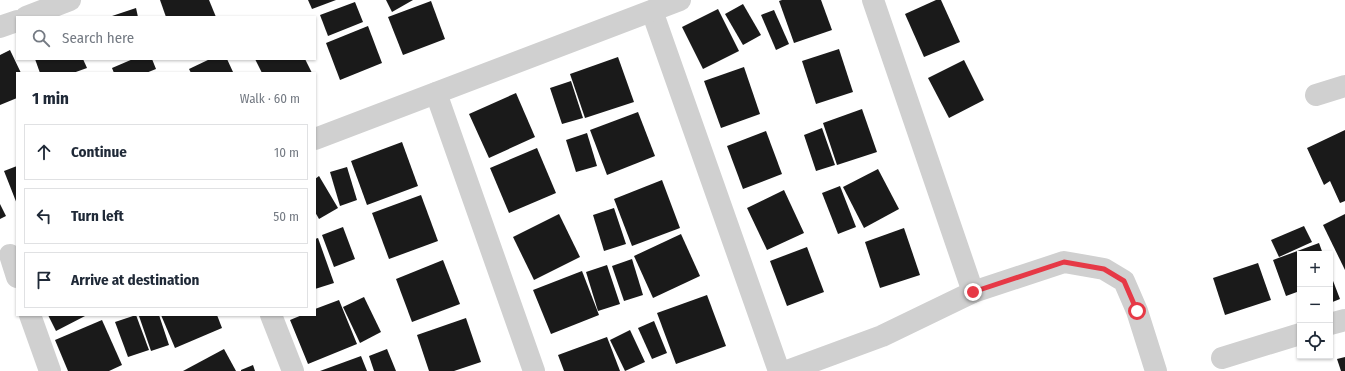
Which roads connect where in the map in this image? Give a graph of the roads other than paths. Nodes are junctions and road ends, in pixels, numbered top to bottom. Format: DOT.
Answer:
graph roads {
  1 [pos="70,0"];
  2 [pos="680,0"];
  3 [pos="873,0"];
  4 [pos="652,11"];
  5 [pos="29,16"];
  6 [pos="16,20"];
  7 [pos="0,27"];
  8 [pos="1345,86"];
  9 [pos="436,93"];
  10 [pos="1316,95"];
  11 [pos="316,139"];
  12 [pos="9,255"];
  13 [pos="16,273"];
  14 [pos="973,292"];
  15 [pos="30,316"];
  16 [pos="271,316"];
  17 [pos="1345,320"];
  18 [pos="1333,323"];
  19 [pos="1297,335"];
  20 [pos="1222,358"];
  21 [pos="50,371"];
  22 [pos="293,371"];
  23 [pos="534,371"];
  24 [pos="779,371"];
  25 [pos="787,371"];
  26 [pos="1156,371"];
  1 -- 5 [label="street"];
  2 -- 4 [label="street"];
  3 -- 14 [label="street"];
  4 -- 9 [label="street"];
  4 -- 24 [label="street"];
  6 -- 7 [label="street"];
  8 -- 10 [label="street"];
  9 -- 11 [label="street"];
  9 -- 23 [label="street"];
  12 -- 13 [label="street"];
  14 -- 25 [label="street"];
  14 -- 26 [label="street"];
  15 -- 21 [label="street"];
  16 -- 22 [label="street"];
  17 -- 18 [label="street"];
  19 -- 20 [label="street"];
}
